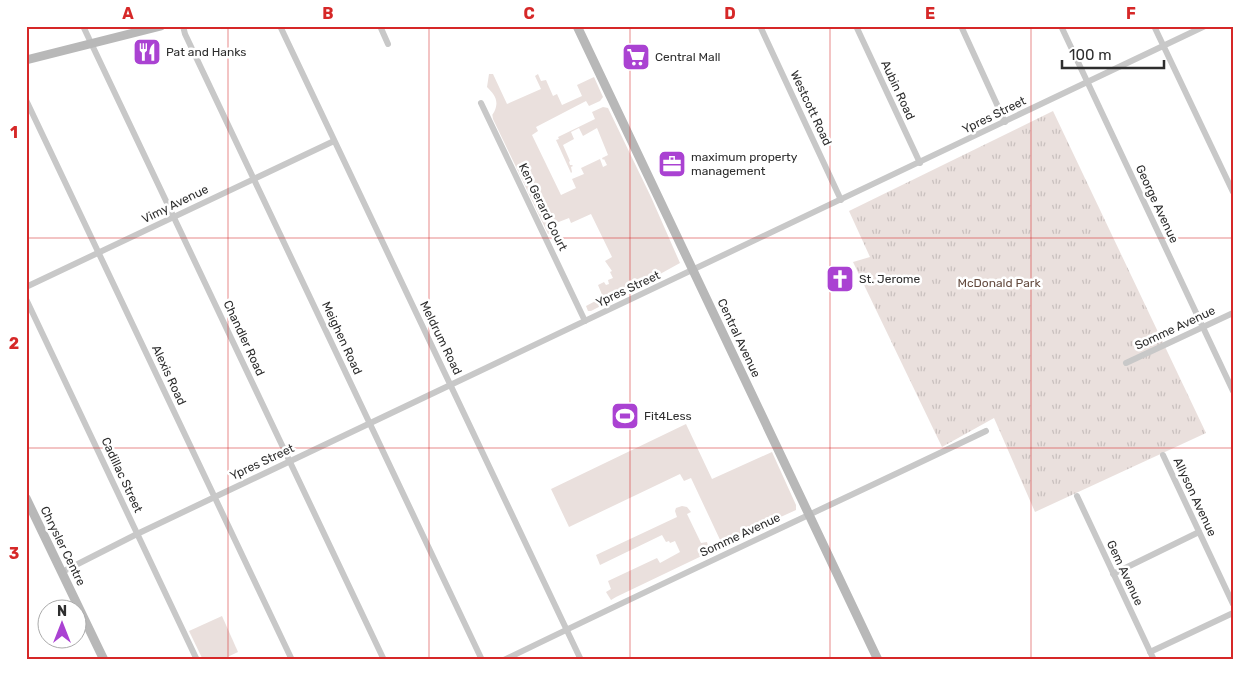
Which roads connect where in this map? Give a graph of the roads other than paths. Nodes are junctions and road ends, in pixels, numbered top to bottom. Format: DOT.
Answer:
graph roads {
  1 [pos="83,26"];
  2 [pos="161,26"];
  3 [pos="183,26"];
  4 [pos="280,26"];
  5 [pos="380,26"];
  6 [pos="577,26"];
  7 [pos="760,26"];
  8 [pos="856,26"];
  9 [pos="961,26"];
  10 [pos="1061,26"];
  11 [pos="1154,26"];
  12 [pos="1205,26"];
  13 [pos="92,44"];
  14 [pos="388,44"];
  15 [pos="1164,46"];
  16 [pos="26,60"];
  17 [pos="1087,82"];
  18 [pos="26,100"];
  19 [pos="481,103"];
  20 [pos="1005,122"];
  21 [pos="334,141"];
  22 [pos="920,163"];
  23 [pos="254,178"];
  24 [pos="1233,192"];
  25 [pos="841,200"];
  26 [pos="174,217"];
  27 [pos="99,253"];
  28 [pos="693,270"];
  29 [pos="26,287"];
  30 [pos="26,299"];
  31 [pos="1233,313"];
  32 [pos="585,321"];
  33 [pos="1203,328"];
  34 [pos="1126,363"];
  35 [pos="451,385"];
  36 [pos="1233,391"];
  37 [pos="370,424"];
  38 [pos="986,431"];
  39 [pos="1163,455"];
  40 [pos="290,462"];
  41 [pos="1077,496"];
  42 [pos="215,497"];
  43 [pos="26,498"];
  44 [pos="809,515"];
  45 [pos="1199,532"];
  46 [pos="137,534"];
  47 [pos="62,572"];
  48 [pos="1113,574"];
  49 [pos="1233,604"];
  50 [pos="1233,612"];
  51 [pos="567,629"];
  52 [pos="1150,652"];
  53 [pos="104,660"];
  54 [pos="197,660"];
  55 [pos="292,660"];
  56 [pos="384,660"];
  57 [pos="482,660"];
  58 [pos="504,660"];
  59 [pos="581,660"];
  60 [pos="878,660"];
  61 [pos="1154,660"];
  1 -- 13 [label="street, Chandler Road"];
  2 -- 13 [label="street"];
  3 -- 23 [label="street, Meighen Road"];
  4 -- 21 [label="street, Meldrum Road"];
  5 -- 14 [label="street"];
  6 -- 28 [label="street, Central Avenue"];
  7 -- 25 [label="street, Westcott Road"];
  8 -- 22 [label="street, Aubin Road"];
  9 -- 20 [label="street"];
  10 -- 17 [label="street, George Avenue"];
  11 -- 15 [label="street"];
  12 -- 15 [label="street, Ypres Street"];
  13 -- 16 [label="street"];
  13 -- 26 [label="street, Chandler Road"];
  15 -- 17 [label="street, Ypres Street"];
  15 -- 24 [label="street"];
  17 -- 20 [label="street, Ypres Street"];
  17 -- 33 [label="street, George Avenue"];
  18 -- 27 [label="street, Alexis Road"];
  19 -- 32 [label="street, Ken Gerard Court"];
  20 -- 22 [label="street, Ypres Street"];
  21 -- 23 [label="street, Vimy Avenue"];
  21 -- 35 [label="street, Meldrum Road"];
  22 -- 25 [label="street, Ypres Street"];
  23 -- 26 [label="street, Vimy Avenue"];
  23 -- 37 [label="street, Meighen Road"];
  25 -- 28 [label="street, Ypres Street"];
  26 -- 27 [label="street, Vimy Avenue"];
  26 -- 40 [label="street, Chandler Road"];
  27 -- 29 [label="street, Vimy Avenue"];
  27 -- 42 [label="street, Alexis Road"];
  28 -- 32 [label="street, Ypres Street"];
  28 -- 44 [label="street, Central Avenue"];
  30 -- 46 [label="street, Cadillac Street"];
  31 -- 33 [label="street, Somme Avenue"];
  32 -- 35 [label="street, Ypres Street"];
  33 -- 34 [label="street, Somme Avenue"];
  33 -- 36 [label="street, George Avenue"];
  35 -- 37 [label="street, Ypres Street"];
  35 -- 51 [label="street, Meldrum Road"];
  37 -- 40 [label="street, Ypres Street"];
  37 -- 57 [label="street, Meighen Road"];
  38 -- 44 [label="street, Somme Avenue"];
  39 -- 45 [label="street, Allyson Avenue"];
  40 -- 42 [label="street, Ypres Street"];
  40 -- 56 [label="street, Chandler Road"];
  41 -- 48 [label="street, Gem Avenue"];
  42 -- 46 [label="street, Ypres Street"];
  42 -- 55 [label="street, Alexis Road"];
  43 -- 47 [label="street, Chrysler Centre"];
  44 -- 51 [label="street, Somme Avenue"];
  44 -- 60 [label="street, Central Avenue"];
  45 -- 48 [label="street"];
  45 -- 49 [label="street, Allyson Avenue"];
  46 -- 47 [label="street, Ypres Street"];
  46 -- 54 [label="street, Cadillac Street"];
  47 -- 53 [label="street, Chrysler Centre"];
  48 -- 52 [label="street, Gem Avenue"];
  50 -- 52 [label="street"];
  51 -- 58 [label="street, Somme Avenue"];
  51 -- 59 [label="street, Meldrum Road"];
  52 -- 61 [label="street, Gem Avenue"];
}
